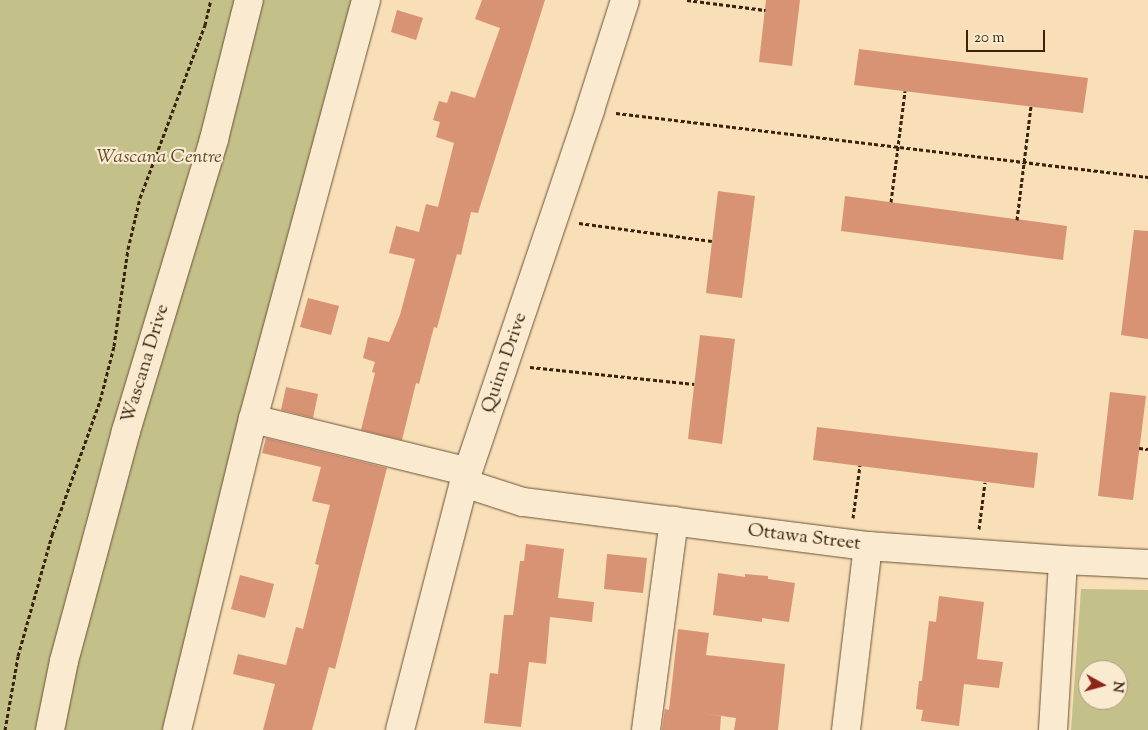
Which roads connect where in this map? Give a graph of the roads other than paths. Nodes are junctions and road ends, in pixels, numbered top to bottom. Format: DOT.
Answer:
graph roads {
  1 [pos="249,0"];
  2 [pos="366,0"];
  3 [pos="625,0"];
  4 [pos="253,419"];
  5 [pos="466,477"];
  6 [pos="674,521"];
  7 [pos="859,545"];
  8 [pos="1063,560"];
  9 [pos="1148,564"];
  10 [pos="50,730"];
  11 [pos="176,730"];
  12 [pos="400,730"];
  13 [pos="646,730"];
  14 [pos="846,730"];
  15 [pos="1053,730"];
  1 -- 10 [label="street, Wascana Drive"];
  2 -- 4 [label="street"];
  3 -- 5 [label="street, Quinn Drive"];
  4 -- 5 [label="street, Ottawa Street"];
  4 -- 11 [label="street"];
  5 -- 6 [label="street, Ottawa Street"];
  5 -- 12 [label="street, Quinn Drive"];
  6 -- 7 [label="street, Ottawa Street"];
  6 -- 13 [label="street"];
  7 -- 8 [label="street, Ottawa Street"];
  7 -- 14 [label="street"];
  8 -- 9 [label="street, Ottawa Street"];
  8 -- 15 [label="street"];
}
